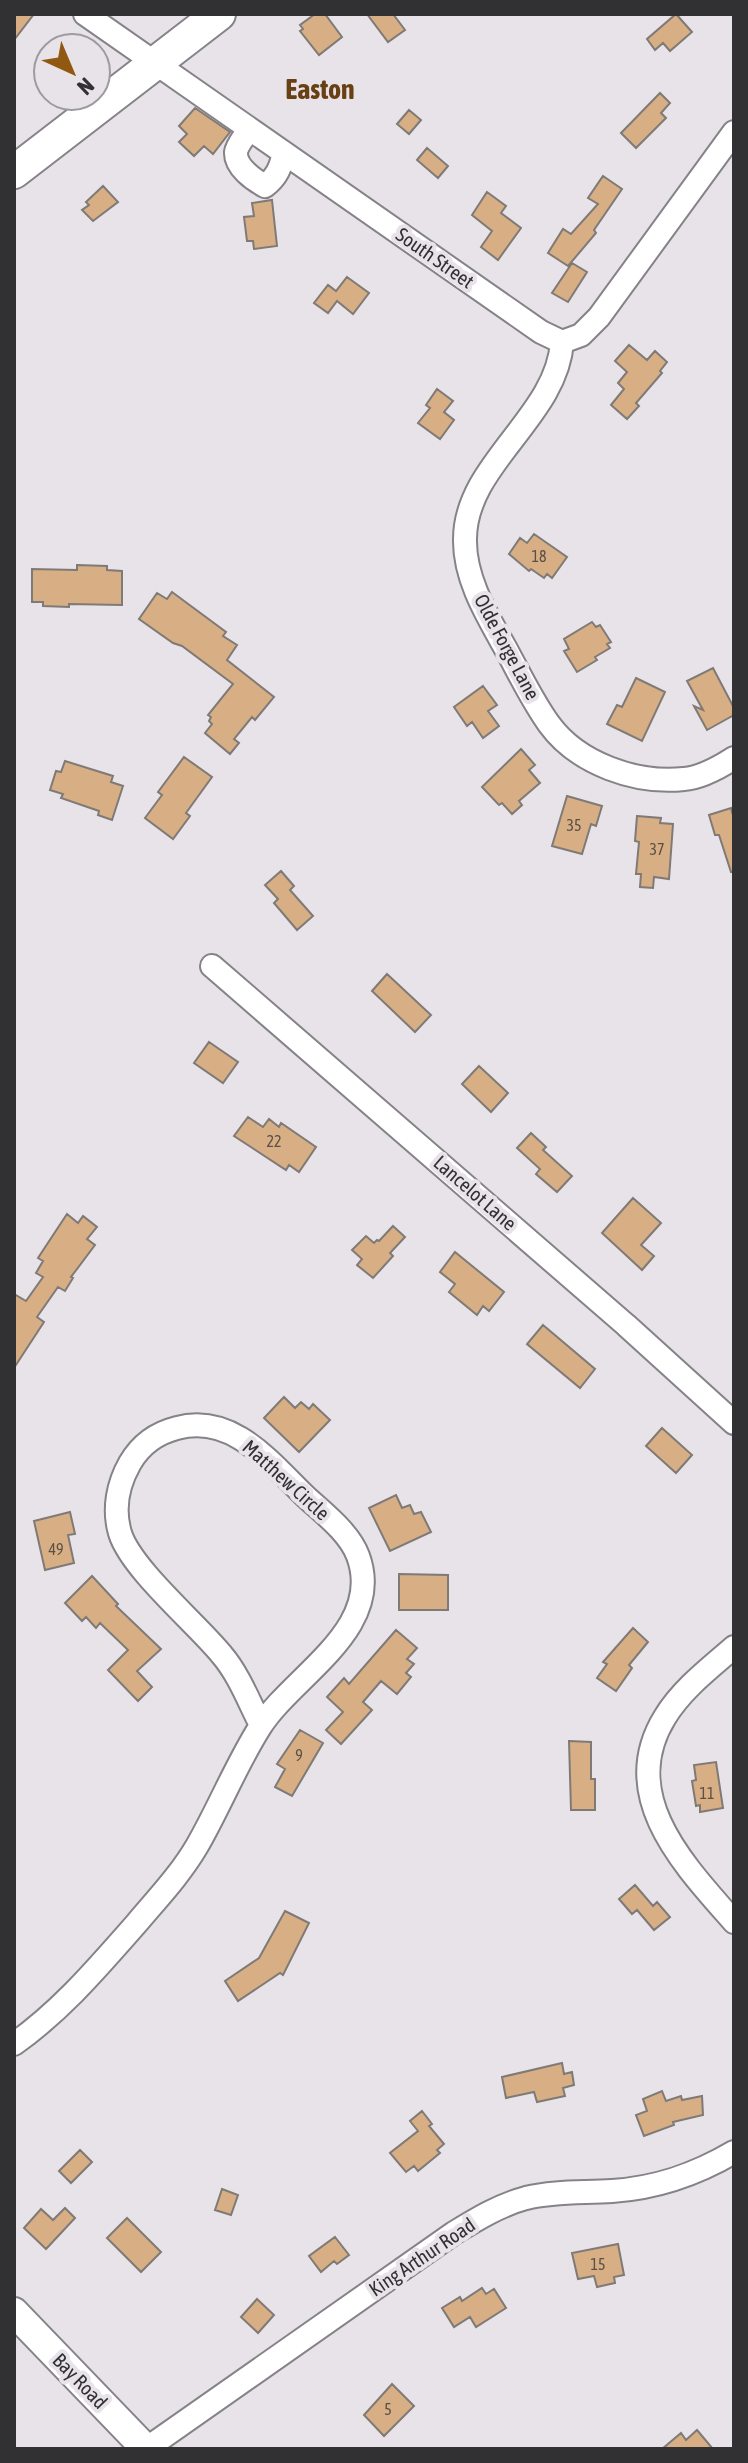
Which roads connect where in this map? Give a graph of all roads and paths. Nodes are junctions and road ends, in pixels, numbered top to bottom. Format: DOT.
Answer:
graph roads {
  1 [pos="85,14"];
  2 [pos="219,14"];
  3 [pos="156,64"];
  4 [pos="249,129"];
  5 [pos="734,132"];
  6 [pos="284,154"];
  7 [pos="14,172"];
  8 [pos="562,342"];
  9 [pos="734,758"];
  10 [pos="212,966"];
  11 [pos="734,1423"];
  12 [pos="734,1647"];
  13 [pos="261,1725"];
  14 [pos="734,1922"];
  15 [pos="14,2044"];
  16 [pos="734,2152"];
  17 [pos="14,2312"];
  18 [pos="146,2449"];
  1 -- 3 [label="street, South Street"];
  2 -- 3 [label="highway"];
  3 -- 4 [label="street, South Street"];
  3 -- 7 [label="highway"];
  4 -- 6 [label="street, South Street"];
  4 -- 6 [label="street"];
  5 -- 8 [label="street"];
  6 -- 8 [label="street, South Street"];
  8 -- 9 [label="street, Olde Forge Lane"];
  10 -- 11 [label="street, Lancelot Lane"];
  12 -- 14 [label="street"];
  13 -- 13 [label="street, Matthew Circle"];
  13 -- 15 [label="street, Matthew Circle"];
  16 -- 18 [label="street, King Arthur Road"];
  17 -- 18 [label="main road, Bay Road"];
}
